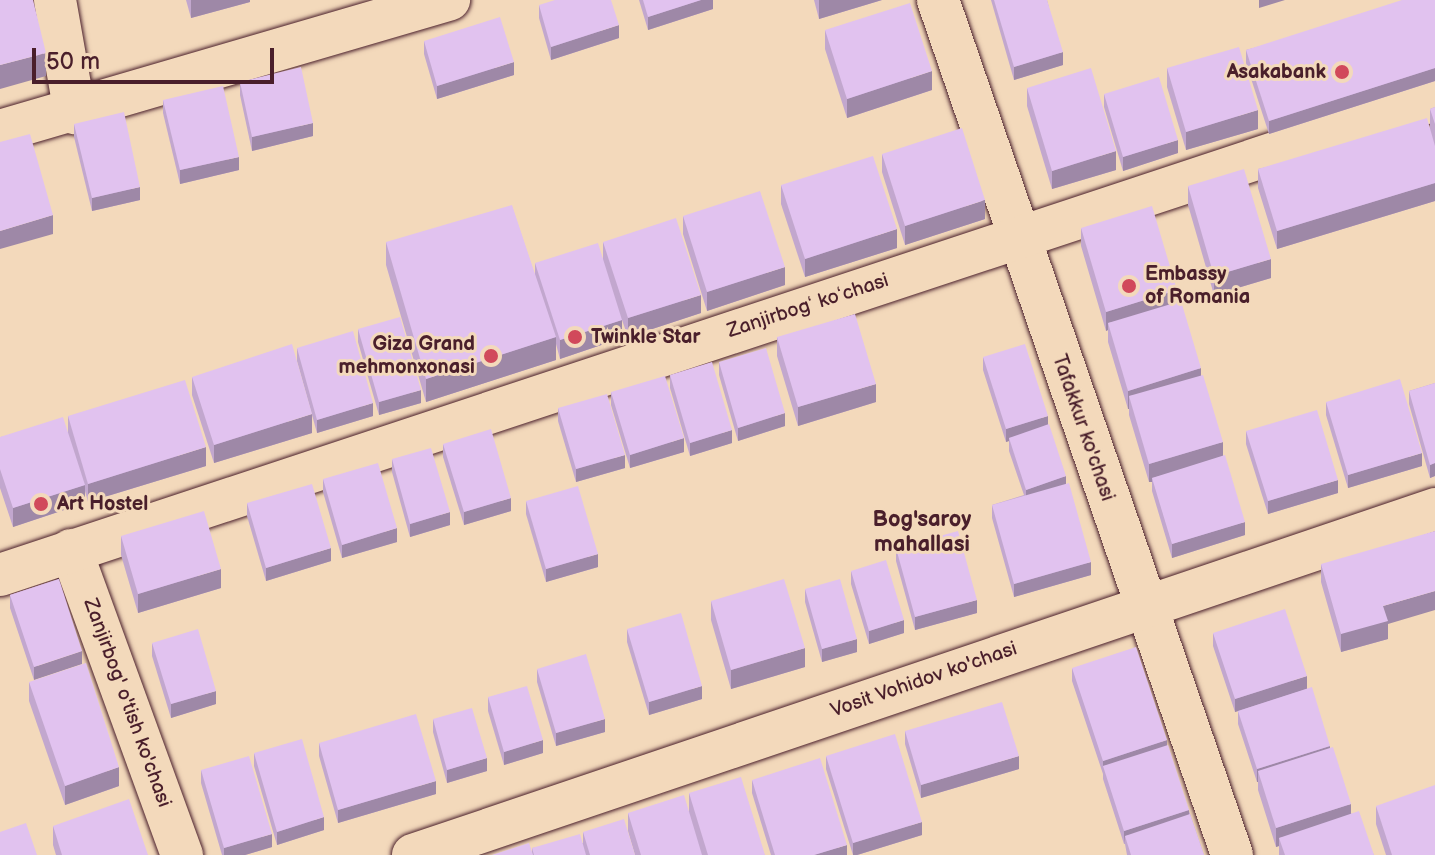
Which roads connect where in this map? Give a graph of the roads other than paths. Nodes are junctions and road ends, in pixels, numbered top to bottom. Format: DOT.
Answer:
graph roads {
  1 [pos="55,0"];
  2 [pos="449,0"];
  3 [pos="938,0"];
  4 [pos="1435,100"];
  5 [pos="75,113"];
  6 [pos="0,131"];
  7 [pos="1016,237"];
  8 [pos="1435,509"];
  9 [pos="71,550"];
  10 [pos="0,575"];
  11 [pos="1145,605"];
  12 [pos="182,855"];
  13 [pos="413,855"];
  14 [pos="1232,855"];
  1 -- 5 [label="street"];
  2 -- 5 [label="street"];
  3 -- 7 [label="street, Tafakkur ko'chasi"];
  4 -- 7 [label="street, Zanjirbogʻ koʻchasi"];
  5 -- 6 [label="street"];
  7 -- 9 [label="street, Zanjirbogʻ koʻchasi"];
  7 -- 11 [label="street, Tafakkur ko'chasi"];
  8 -- 11 [label="street, Vosit Vohidov ko'chasi"];
  9 -- 10 [label="street, Zanjirbogʻ koʻchasi"];
  9 -- 12 [label="street, Zanjirbog' o'tish ko'chasi"];
  11 -- 13 [label="street, Vosit Vohidov ko'chasi"];
  11 -- 14 [label="street, Tafakkur ko'chasi"];
}
